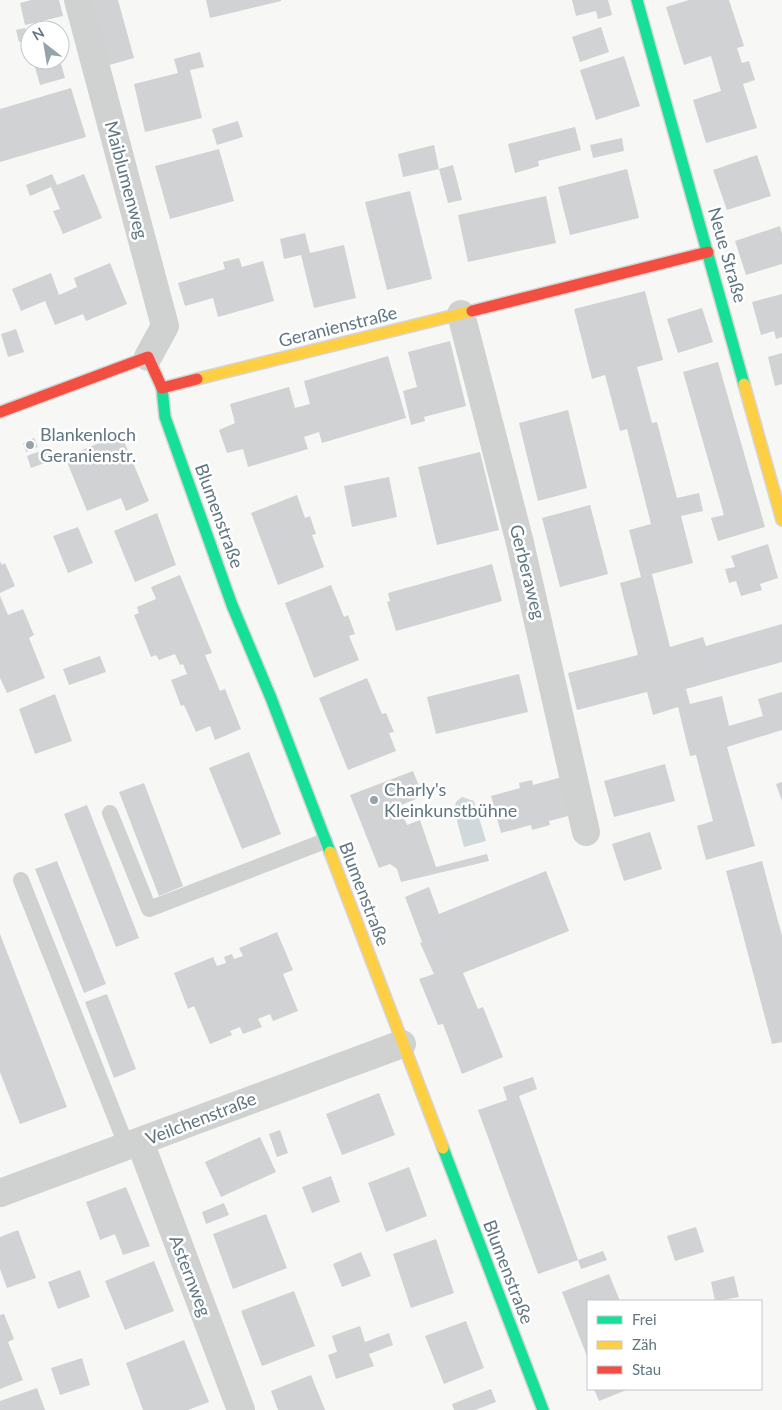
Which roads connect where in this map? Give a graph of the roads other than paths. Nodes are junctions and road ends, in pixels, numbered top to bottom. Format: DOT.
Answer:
graph roads {
  1 [pos="78,0"];
  2 [pos="637,0"];
  3 [pos="708,252"];
  4 [pos="461,314"];
  5 [pos="148,357"];
  6 [pos="162,388"];
  7 [pos="0,412"];
  8 [pos="782,520"];
  9 [pos="110,813"];
  10 [pos="586,832"];
  11 [pos="325,841"];
  12 [pos="20,880"];
  13 [pos="402,1044"];
  14 [pos="133,1144"];
  15 [pos="0,1193"];
  16 [pos="241,1410"];
  17 [pos="543,1410"];
  1 -- 5 [label="street, Maiblumenweg"];
  2 -- 3 [label="street, Neue Straße"];
  3 -- 4 [label="street, Geranienstraße"];
  3 -- 8 [label="street, Neue Straße"];
  4 -- 6 [label="street, Geranienstraße"];
  4 -- 10 [label="street, Gerberaweg"];
  5 -- 6 [label="street"];
  5 -- 7 [label="street"];
  6 -- 11 [label="street, Blumenstraße"];
  9 -- 11 [label="lane"];
  11 -- 13 [label="street, Blumenstraße"];
  12 -- 14 [label="lane"];
  13 -- 14 [label="street, Veilchenstraße"];
  13 -- 17 [label="street, Blumenstraße"];
  14 -- 15 [label="street, Veilchenstraße"];
  14 -- 16 [label="street, Asternweg"];
}
